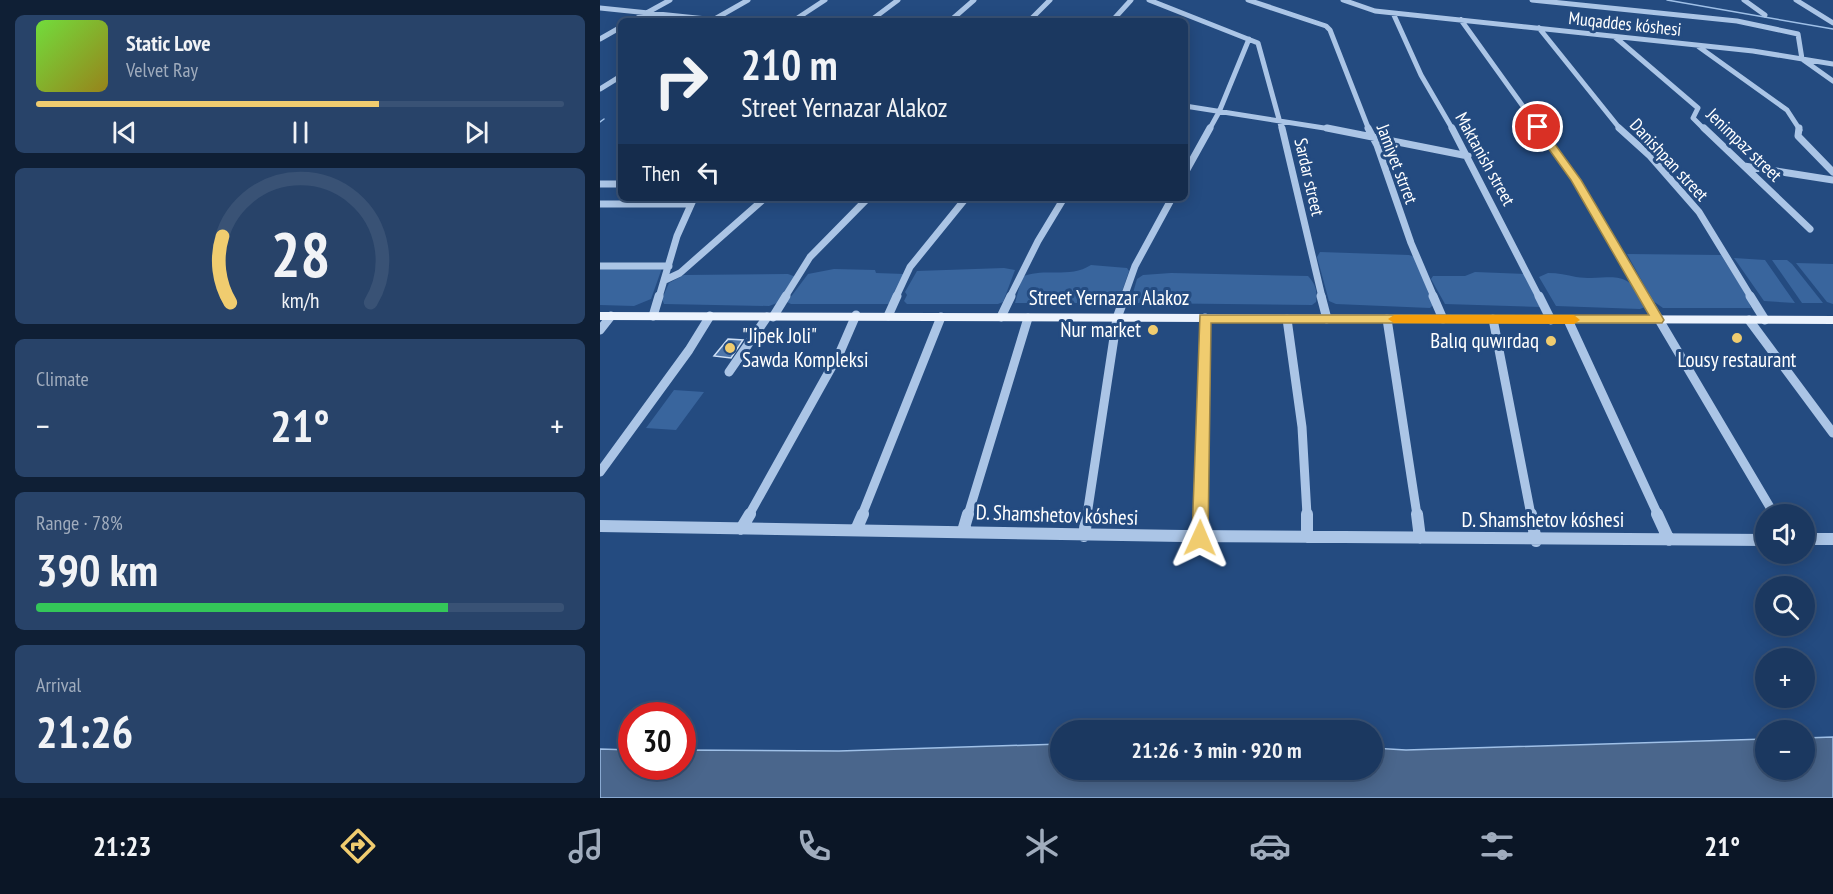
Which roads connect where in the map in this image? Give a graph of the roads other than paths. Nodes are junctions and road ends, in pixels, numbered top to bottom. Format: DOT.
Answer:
graph roads {
  1 [pos="670,0"];
  2 [pos="747,0"];
  3 [pos="825,0"];
  4 [pos="898,0"];
  5 [pos="974,0"];
  6 [pos="1050,0"];
  7 [pos="1131,0"];
  8 [pos="1149,0"];
  9 [pos="1248,0"];
  10 [pos="1343,0"];
  11 [pos="1532,0"];
  12 [pos="1744,0"];
  13 [pos="1796,0"];
  14 [pos="600,8"];
  15 [pos="647,13"];
  16 [pos="1393,13"];
  17 [pos="1765,15"];
  18 [pos="1190,16"];
  19 [pos="638,18"];
  20 [pos="694,18"];
  21 [pos="716,18"];
  22 [pos="798,18"];
  23 [pos="874,18"];
  24 [pos="953,18"];
  25 [pos="1032,18"];
  26 [pos="1115,18"];
  27 [pos="1188,20"];
  28 [pos="1461,20"];
  29 [pos="1833,23"];
  30 [pos="1539,28"];
  31 [pos="618,29"];
  32 [pos="1615,37"];
  33 [pos="600,39"];
  34 [pos="1249,39"];
  35 [pos="1697,45"];
  36 [pos="1802,59"];
  37 [pos="1833,64"];
  38 [pos="618,78"];
  39 [pos="1833,81"];
  40 [pos="600,89"];
  41 [pos="1188,107"];
  42 [pos="1219,112"];
  43 [pos="1280,121"];
  44 [pos="1373,139"];
  45 [pos="1468,156"];
  46 [pos="1744,166"];
  47 [pos="1188,168"];
  48 [pos="1833,172"];
  49 [pos="1833,180"];
  50 [pos="600,184"];
  51 [pos="618,184"];
  52 [pos="692,201"];
  53 [pos="762,201"];
  54 [pos="865,201"];
  55 [pos="964,201"];
  56 [pos="1062,201"];
  57 [pos="1170,201"];
  58 [pos="600,204"];
  59 [pos="1810,229"];
  60 [pos="600,266"];
  61 [pos="669,266"];
  62 [pos="665,280"];
  63 [pos="856,315"];
  64 [pos="606,316"];
  65 [pos="652,316"];
  66 [pos="710,316"];
  67 [pos="770,316"];
  68 [pos="888,316"];
  69 [pos="941,316"];
  70 [pos="1001,317"];
  71 [pos="1028,318"];
  72 [pos="1117,318"];
  73 [pos="1205,318"];
  74 [pos="1287,319"];
  75 [pos="1327,319"];
  76 [pos="1387,319"];
  77 [pos="1443,319"];
  78 [pos="1493,319"];
  79 [pos="1551,320"];
  80 [pos="1568,320"];
  81 [pos="1658,320"];
  82 [pos="1749,320"];
  83 [pos="1766,320"];
  84 [pos="1833,320"];
  85 [pos="600,330"];
  86 [pos="729,372"];
  87 [pos="1833,433"];
  88 [pos="600,472"];
  89 [pos="1768,504"];
  90 [pos="600,526"];
  91 [pos="741,529"];
  92 [pos="856,530"];
  93 [pos="963,531"];
  94 [pos="1084,536"];
  95 [pos="1307,537"];
  96 [pos="1200,538"];
  97 [pos="1420,538"];
  98 [pos="1815,539"];
  99 [pos="1669,540"];
  100 [pos="1755,540"];
  101 [pos="1833,540"];
  102 [pos="1536,541"];
  1 -- 15 [label="street"];
  2 -- 21 [label="street"];
  3 -- 22 [label="street"];
  4 -- 23 [label="street"];
  5 -- 24 [label="street"];
  6 -- 25 [label="street"];
  7 -- 26 [label="street"];
  8 -- 18 [label="street"];
  9 -- 44 [label="street, Jamiyet strret"];
  10 -- 16 [label="street, Muqaddes kóshesi"];
  11 -- 36 [label="street"];
  12 -- 17 [label="street"];
  13 -- 29 [label="street"];
  14 -- 15 [label="street"];
  15 -- 19 [label="street"];
  15 -- 20 [label="street"];
  16 -- 28 [label="street, Muqaddes kóshesi"];
  16 -- 45 [label="street, Maktanish street"];
  18 -- 27 [label="street"];
  18 -- 34 [label="street"];
  28 -- 30 [label="street, Muqaddes kóshesi"];
  28 -- 81 [label="street"];
  30 -- 32 [label="street, Muqaddes kóshesi"];
  30 -- 83 [label="street, Danishpan street"];
  31 -- 33 [label="street"];
  32 -- 35 [label="street, Muqaddes kóshesi"];
  32 -- 46 [label="street, Jenimpaz street"];
  34 -- 42 [label="street"];
  34 -- 43 [label="street, Sardar street"];
  35 -- 36 [label="street, Muqaddes kóshesi"];
  35 -- 48 [label="street"];
  36 -- 37 [label="street, Muqaddes kóshesi"];
  36 -- 39 [label="street"];
  38 -- 40 [label="street"];
  41 -- 42 [label="street"];
  42 -- 43 [label="street"];
  42 -- 47 [label="street"];
  43 -- 44 [label="street"];
  43 -- 75 [label="street, Sardar street"];
  44 -- 45 [label="street"];
  44 -- 77 [label="street, Jamiyet strret"];
  45 -- 79 [label="street, Maktanish street"];
  46 -- 49 [label="street"];
  46 -- 59 [label="street, Jenimpaz street"];
  50 -- 51 [label="street"];
  52 -- 58 [label="street"];
  52 -- 61 [label="street"];
  53 -- 62 [label="street"];
  54 -- 67 [label="street"];
  55 -- 68 [label="street"];
  56 -- 70 [label="street"];
  57 -- 72 [label="street"];
  60 -- 61 [label="street"];
  61 -- 62 [label="street"];
  62 -- 65 [label="street"];
  63 -- 67 [label="main road, Street Yernazar Alakoz"];
  63 -- 68 [label="main road, Street Yernazar Alakoz"];
  63 -- 91 [label="street"];
  64 -- 65 [label="main road, Street Yernazar Alakoz"];
  64 -- 85 [label="street"];
  65 -- 66 [label="main road, Street Yernazar Alakoz"];
  66 -- 67 [label="main road, Street Yernazar Alakoz"];
  66 -- 88 [label="street"];
  67 -- 86 [label="street"];
  68 -- 69 [label="main road, Street Yernazar Alakoz"];
  69 -- 70 [label="main road, Street Yernazar Alakoz"];
  69 -- 92 [label="street"];
  70 -- 71 [label="main road, Street Yernazar Alakoz"];
  71 -- 72 [label="main road, Street Yernazar Alakoz"];
  71 -- 93 [label="street"];
  72 -- 73 [label="main road, Street Yernazar Alakoz"];
  72 -- 94 [label="street"];
  73 -- 74 [label="main road, Street Yernazar Alakoz"];
  73 -- 96 [label="street"];
  74 -- 75 [label="main road, Street Yernazar Alakoz"];
  74 -- 95 [label="street"];
  75 -- 76 [label="main road, Street Yernazar Alakoz"];
  76 -- 77 [label="main road, Street Yernazar Alakoz"];
  76 -- 97 [label="street"];
  77 -- 78 [label="main road, Street Yernazar Alakoz"];
  78 -- 79 [label="main road, Street Yernazar Alakoz"];
  78 -- 102 [label="street"];
  79 -- 80 [label="main road, Street Yernazar Alakoz"];
  80 -- 81 [label="main road, Street Yernazar Alakoz"];
  80 -- 99 [label="street"];
  81 -- 82 [label="main road, Street Yernazar Alakoz"];
  81 -- 89 [label="street"];
  82 -- 83 [label="main road, Street Yernazar Alakoz"];
  82 -- 87 [label="street"];
  83 -- 84 [label="main road, Street Yernazar Alakoz"];
  90 -- 91 [label="street, D. Shamshetov kóshesi"];
  91 -- 92 [label="street, D. Shamshetov kóshesi"];
  92 -- 93 [label="street, D. Shamshetov kóshesi"];
  93 -- 94 [label="street, D. Shamshetov kóshesi"];
  94 -- 96 [label="street, D. Shamshetov kóshesi"];
  95 -- 96 [label="street, D. Shamshetov kóshesi"];
  95 -- 97 [label="street, D. Shamshetov kóshesi"];
  97 -- 102 [label="street, D. Shamshetov kóshesi"];
  98 -- 101 [label="street"];
  99 -- 100 [label="street, D. Shamshetov kóshesi"];
  99 -- 102 [label="street, D. Shamshetov kóshesi"];
}
